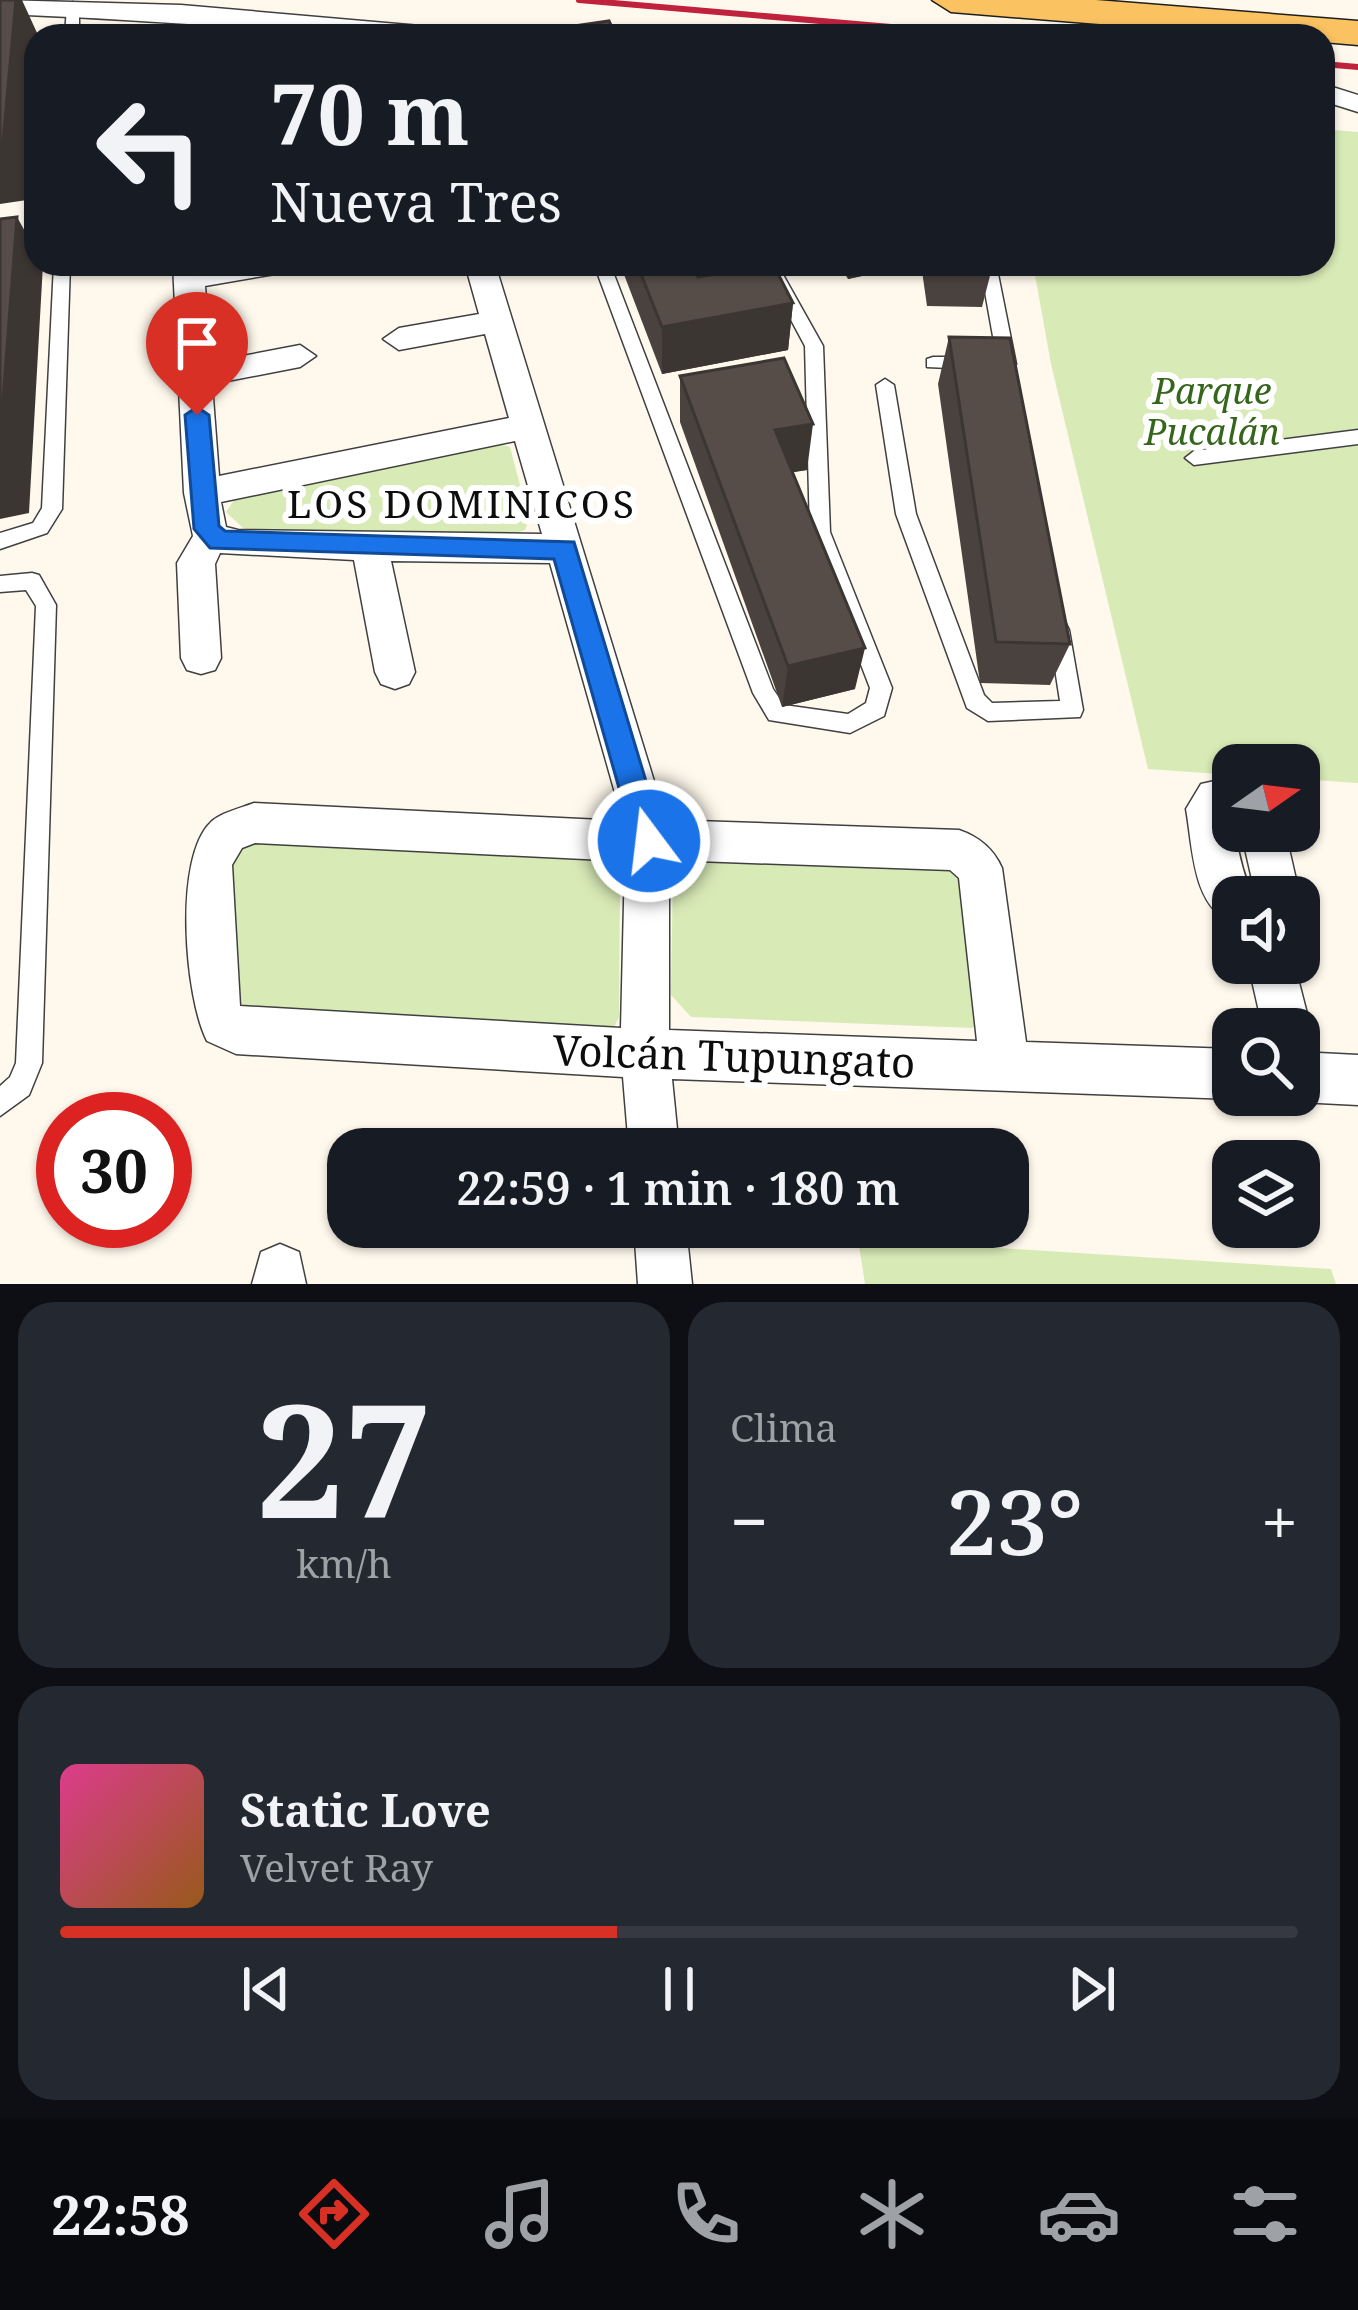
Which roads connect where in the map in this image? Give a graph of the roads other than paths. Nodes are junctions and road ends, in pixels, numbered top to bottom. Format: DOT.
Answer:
graph roads {
  1 [pos="951,0"];
  2 [pos="73,6"];
  3 [pos="0,7"];
  4 [pos="1173,9"];
  5 [pos="1358,15"];
  6 [pos="72,24"];
  7 [pos="181,24"];
  8 [pos="1225,24"];
  9 [pos="1241,24"];
  10 [pos="62,276"];
  11 [pos="188,276"];
  12 [pos="484,276"];
  13 [pos="607,276"];
  14 [pos="776,276"];
  15 [pos="990,276"];
  16 [pos="497,321"];
  17 [pos="399,339"];
  18 [pos="300,356"];
  19 [pos="933,363"];
  20 [pos="1007,364"];
  21 [pos="194,376"];
  22 [pos="885,385"];
  23 [pos="1012,386"];
  24 [pos="528,426"];
  25 [pos="1358,437"];
  26 [pos="1194,458"];
  27 [pos="207,520"];
  28 [pos="0,541"];
  29 [pos="370,547"];
  30 [pos="565,549"];
  31 [pos="0,584"];
  32 [pos="1056,613"];
  33 [pos="201,658"];
  34 [pos="395,672"];
  35 [pos="1212,802"];
  36 [pos="1212,833"];
  37 [pos="648,834"];
  38 [pos="645,1054"];
  39 [pos="1004,1064"];
  40 [pos="1212,1073"];
  41 [pos="1320,1078"];
  42 [pos="1358,1080"];
  43 [pos="0,1103"];
  44 [pos="652,1128"];
  45 [pos="662,1248"];
  46 [pos="665,1284"];
  1 -- 4 [label="main road"];
  2 -- 3 [label="street"];
  2 -- 6 [label="lane"];
  2 -- 7 [label="street"];
  4 -- 8 [label="main road"];
  5 -- 9 [label="main road"];
  10 -- 28 [label="lane"];
  11 -- 21 [label="street"];
  12 -- 16 [label="street"];
  13 -- 14 [label="lane"];
  15 -- 20 [label="lane"];
  16 -- 17 [label="street"];
  16 -- 24 [label="street"];
  18 -- 21 [label="street"];
  19 -- 20 [label="lane"];
  20 -- 23 [label="lane"];
  21 -- 27 [label="street"];
  22 -- 32 [label="lane"];
  24 -- 27 [label="street"];
  24 -- 30 [label="street"];
  25 -- 26 [label="lane"];
  27 -- 29 [label="street"];
  27 -- 33 [label="street"];
  29 -- 30 [label="street"];
  29 -- 34 [label="street"];
  30 -- 37 [label="street"];
  31 -- 43 [label="lane"];
  35 -- 36 [label="street"];
  37 -- 38 [label="street"];
  37 -- 38 [label="street, Volcán Tupungato"];
  37 -- 39 [label="street"];
  38 -- 39 [label="street, Volcán Tupungato"];
  38 -- 44 [label="street"];
  39 -- 40 [label="street, Volcán Tupungato"];
  41 -- 42 [label="street"];
  45 -- 46 [label="street"];
}
